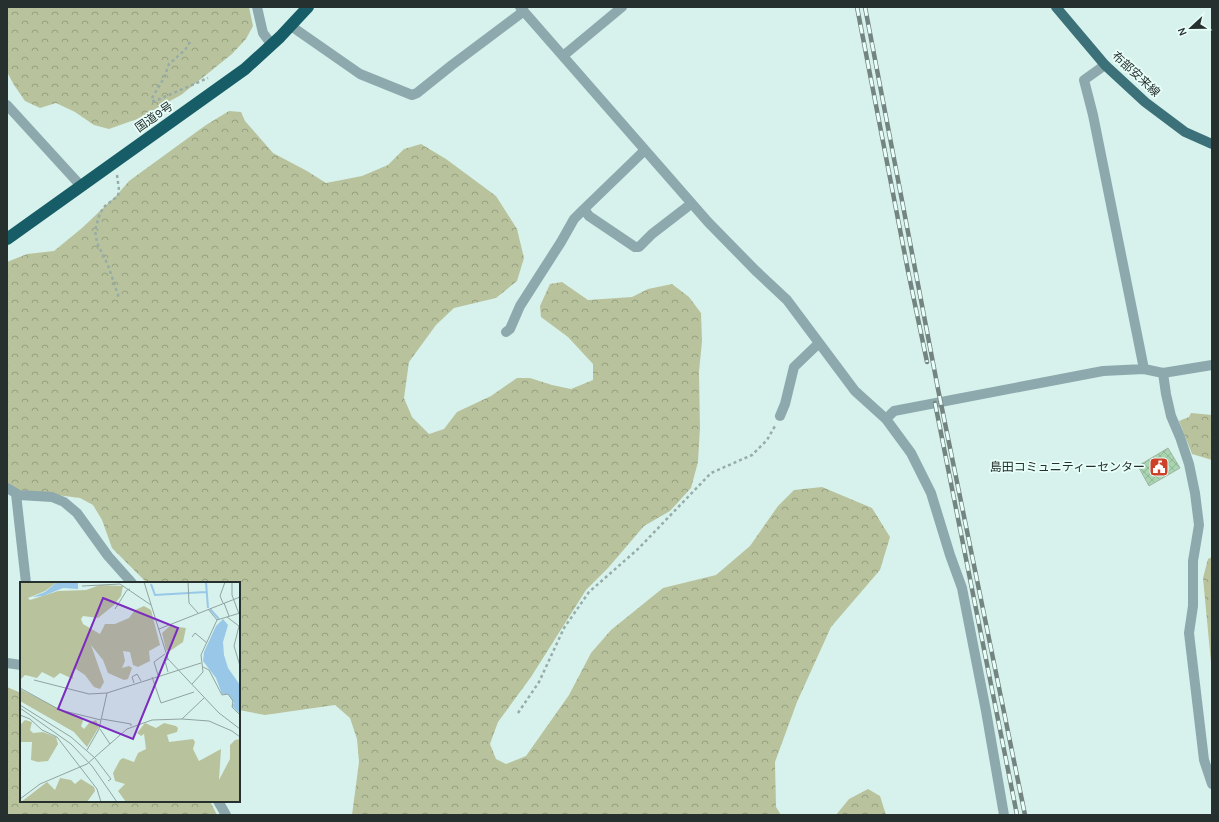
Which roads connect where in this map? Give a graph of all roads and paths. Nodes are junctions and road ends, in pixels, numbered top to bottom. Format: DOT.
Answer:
graph roads {
  1 [pos="257,7"];
  2 [pos="308,7"];
  3 [pos="622,7"];
  4 [pos="1056,7"];
  5 [pos="522,9"];
  6 [pos="291,26"];
  7 [pos="190,42"];
  8 [pos="272,45"];
  9 [pos="563,56"];
  10 [pos="1105,65"];
  11 [pos="210,82"];
  12 [pos="7,105"];
  13 [pos="1212,144"];
  14 [pos="645,150"];
  15 [pos="110,166"];
  16 [pos="81,186"];
  17 [pos="687,207"];
  18 [pos="581,211"];
  19 [pos="7,239"];
  20 [pos="119,298"];
  21 [pos="506,332"];
  22 [pos="819,343"];
  23 [pos="1212,365"];
  24 [pos="1144,369"];
  25 [pos="1163,373"];
  26 [pos="780,416"];
  27 [pos="886,419"];
  28 [pos="7,488"];
  29 [pos="16,494"];
  30 [pos="26,582"];
  31 [pos="131,582"];
  32 [pos="7,663"];
  33 [pos="20,665"];
  34 [pos="518,713"];
  35 [pos="1212,784"];
  36 [pos="219,802"];
  37 [pos="226,815"];
  38 [pos="1004,815"];
  1 -- 8 [label="street"];
  2 -- 6 [label="highway, 国道9号"];
  3 -- 9 [label="street"];
  4 -- 10 [label="main road, 布部安来線"];
  5 -- 6 [label="street"];
  5 -- 9 [label="street"];
  6 -- 8 [label="highway, 国道9号"];
  7 -- 11 [label="path"];
  8 -- 15 [label="highway, 国道9号"];
  9 -- 14 [label="street"];
  10 -- 13 [label="main road, 布部安来線"];
  10 -- 24 [label="street"];
  12 -- 16 [label="street"];
  14 -- 18 [label="street"];
  14 -- 22 [label="street"];
  15 -- 16 [label="highway, 国道9号"];
  15 -- 20 [label="path"];
  16 -- 19 [label="highway, 国道9号"];
  17 -- 18 [label="street"];
  18 -- 21 [label="street"];
  22 -- 26 [label="street"];
  22 -- 27 [label="street"];
  23 -- 25 [label="street"];
  24 -- 25 [label="street"];
  24 -- 27 [label="street"];
  25 -- 35 [label="street"];
  26 -- 34 [label="path"];
  27 -- 38 [label="street"];
  28 -- 29 [label="street"];
  29 -- 30 [label="street"];
  29 -- 31 [label="street"];
  32 -- 33 [label="street"];
  36 -- 37 [label="street"];
}
